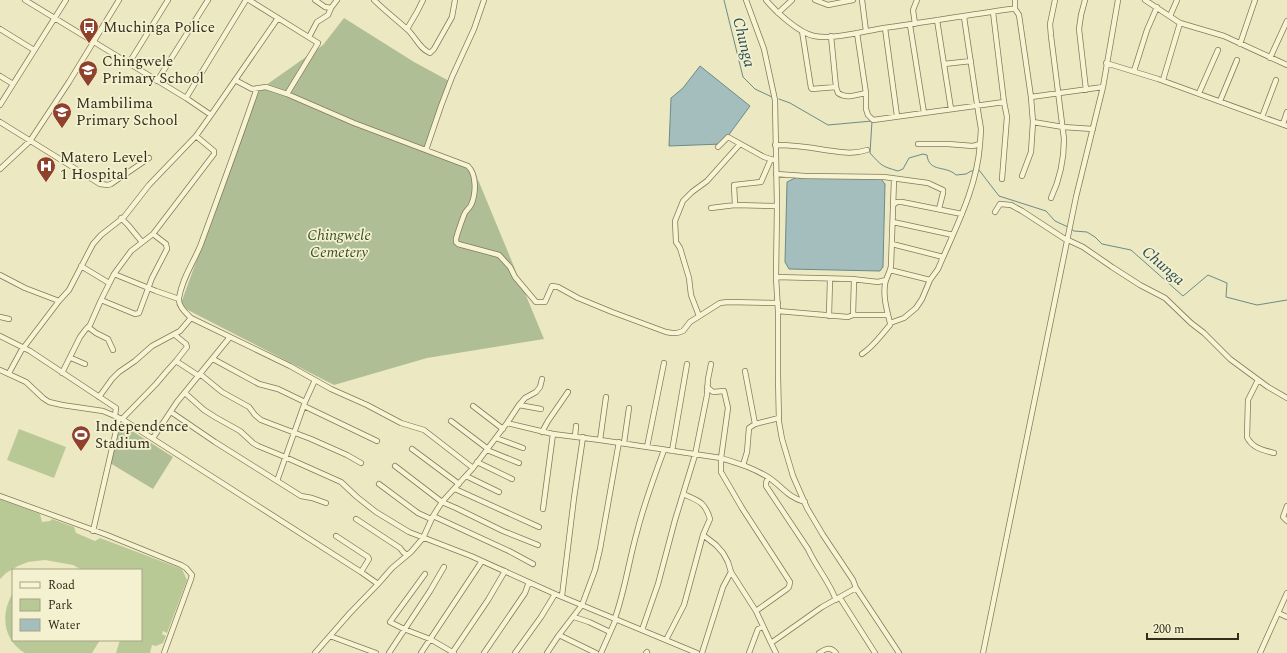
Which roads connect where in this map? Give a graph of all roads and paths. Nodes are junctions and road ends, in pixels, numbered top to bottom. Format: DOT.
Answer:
graph roads {
  1 [pos="25,0"];
  2 [pos="66,0"];
  3 [pos="119,0"];
  4 [pos="168,0"];
  5 [pos="208,0"];
  6 [pos="246,0"];
  7 [pos="249,0"];
  8 [pos="315,0"];
  9 [pos="337,0"];
  10 [pos="374,0"];
  11 [pos="423,0"];
  12 [pos="455,0"];
  13 [pos="484,0"];
  14 [pos="746,0"];
  15 [pos="766,0"];
  16 [pos="792,0"];
  17 [pos="815,0"];
  18 [pos="853,0"];
  19 [pos="862,0"];
  20 [pos="917,0"];
  21 [pos="1015,0"];
  22 [pos="1055,0"];
  23 [pos="1085,0"];
  24 [pos="1118,0"];
  25 [pos="1145,0"];
  26 [pos="1177,0"];
  27 [pos="1255,0"];
  28 [pos="1157,7"];
  29 [pos="330,8"];
  30 [pos="1015,9"];
  31 [pos="993,12"];
  32 [pos="778,13"];
  33 [pos="964,16"];
  34 [pos="1170,16"];
  35 [pos="55,18"];
  36 [pos="278,18"];
  37 [pos="937,20"];
  38 [pos="1287,21"];
  39 [pos="1180,23"];
  40 [pos="913,24"];
  41 [pos="885,28"];
  42 [pos="0,29"];
  43 [pos="407,29"];
  44 [pos="802,31"];
  45 [pos="866,31"];
  46 [pos="1285,32"];
  47 [pos="857,33"];
  48 [pos="831,36"];
  49 [pos="309,37"];
  50 [pos="93,41"];
  51 [pos="1240,44"];
  52 [pos="34,50"];
  53 [pos="1218,50"];
  54 [pos="1270,58"];
  55 [pos="1236,60"];
  56 [pos="971,62"];
  57 [pos="129,63"];
  58 [pos="1106,63"];
  59 [pos="944,64"];
  60 [pos="1287,66"];
  61 [pos="1134,71"];
  62 [pos="0,76"];
  63 [pos="235,80"];
  64 [pos="1162,80"];
  65 [pos="1276,80"];
  66 [pos="157,81"];
  67 [pos="13,84"];
  68 [pos="836,87"];
  69 [pos="1103,87"];
  70 [pos="257,88"];
  71 [pos="1086,90"];
  72 [pos="866,93"];
  73 [pos="287,94"];
  74 [pos="1059,94"];
  75 [pos="1199,94"];
  76 [pos="1032,97"];
  77 [pos="186,98"];
  78 [pos="1220,101"];
  79 [pos="1004,102"];
  80 [pos="0,105"];
  81 [pos="977,105"];
  82 [pos="951,109"];
  83 [pos="1287,112"];
  84 [pos="924,113"];
  85 [pos="211,115"];
  86 [pos="897,116"];
  87 [pos="1262,117"];
  88 [pos="0,122"];
  89 [pos="1033,122"];
  90 [pos="1285,125"];
  91 [pos="1063,128"];
  92 [pos="1093,129"];
  93 [pos="196,136"];
  94 [pos="30,141"];
  95 [pos="740,144"];
  96 [pos="918,144"];
  97 [pos="980,144"];
  98 [pos="775,145"];
  99 [pos="718,147"];
  100 [pos="426,150"];
  101 [pos="867,150"];
  102 [pos="149,158"];
  103 [pos="773,160"];
  104 [pos="0,169"];
  105 [pos="776,174"];
  106 [pos="1022,176"];
  107 [pos="894,179"];
  108 [pos="1002,179"];
  109 [pos="1051,198"];
  110 [pos="893,204"];
  111 [pos="735,205"];
  112 [pos="777,206"];
  113 [pos="711,208"];
  114 [pos="939,209"];
  115 [pos="995,212"];
  116 [pos="962,214"];
  117 [pos="121,218"];
  118 [pos="893,222"];
  119 [pos="153,234"];
  120 [pos="952,235"];
  121 [pos="1068,240"];
  122 [pos="142,242"];
  123 [pos="892,244"];
  124 [pos="943,258"];
  125 [pos="81,266"];
  126 [pos="890,270"];
  127 [pos="114,274"];
  128 [pos="0,275"];
  129 [pos="776,276"];
  130 [pos="830,279"];
  131 [pos="854,280"];
  132 [pos="886,280"];
  133 [pos="930,280"];
  134 [pos="109,283"];
  135 [pos="149,288"];
  136 [pos="179,299"];
  137 [pos="100,300"];
  138 [pos="59,301"];
  139 [pos="778,304"];
  140 [pos="778,311"];
  141 [pos="853,315"];
  142 [pos="888,315"];
  143 [pos="699,316"];
  144 [pos="829,316"];
  145 [pos="0,318"];
  146 [pos="191,318"];
  147 [pos="9,319"];
  148 [pos="890,323"];
  149 [pos="88,327"];
  150 [pos="175,335"];
  151 [pos="0,336"];
  152 [pos="230,337"];
  153 [pos="24,347"];
  154 [pos="113,350"];
  155 [pos="862,354"];
  156 [pos="71,358"];
  157 [pos="213,359"];
  158 [pos="176,362"];
  159 [pos="664,363"];
  160 [pos="85,364"];
  161 [pos="687,364"];
  162 [pos="711,364"];
  163 [pos="0,370"];
  164 [pos="745,371"];
  165 [pos="9,373"];
  166 [pos="62,373"];
  167 [pos="200,375"];
  168 [pos="542,379"];
  169 [pos="315,380"];
  170 [pos="1258,380"];
  171 [pos="707,387"];
  172 [pos="568,392"];
  173 [pos="185,393"];
  174 [pos="99,397"];
  175 [pos="606,397"];
  176 [pos="1287,398"];
  177 [pos="305,404"];
  178 [pos="519,405"];
  179 [pos="473,406"];
  180 [pos="629,408"];
  181 [pos="541,409"];
  182 [pos="171,412"];
  183 [pos="119,418"];
  184 [pos="779,418"];
  185 [pos="451,421"];
  186 [pos="507,423"];
  187 [pos="755,424"];
  188 [pos="576,426"];
  189 [pos="503,429"];
  190 [pos="295,432"];
  191 [pos="542,432"];
  192 [pos="553,434"];
  193 [pos="575,437"];
  194 [pos="583,437"];
  195 [pos="153,438"];
  196 [pos="496,438"];
  197 [pos="600,440"];
  198 [pos="377,441"];
  199 [pos="622,443"];
  200 [pos="647,447"];
  201 [pos="523,448"];
  202 [pos="412,449"];
  203 [pos="487,449"];
  204 [pos="664,450"];
  205 [pos="672,450"];
  206 [pos="1274,453"];
  207 [pos="695,454"];
  208 [pos="285,457"];
  209 [pos="721,458"];
  210 [pos="477,462"];
  211 [pos="519,463"];
  212 [pos="361,464"];
  213 [pos="743,465"];
  214 [pos="395,466"];
  215 [pos="473,468"];
  216 [pos="466,476"];
  217 [pos="768,477"];
  218 [pos="512,479"];
  219 [pos="277,481"];
  220 [pos="379,484"];
  221 [pos="459,484"];
  222 [pos="455,489"];
  223 [pos="499,492"];
  224 [pos="683,494"];
  225 [pos="0,496"];
  226 [pos="442,502"];
  227 [pos="804,502"];
  228 [pos="326,504"];
  229 [pos="1287,506"];
  230 [pos="543,509"];
  231 [pos="432,518"];
  232 [pos="356,519"];
  233 [pos="1287,521"];
  234 [pos="539,527"];
  235 [pos="93,531"];
  236 [pos="703,535"];
  237 [pos="336,536"];
  238 [pos="423,538"];
  239 [pos="538,545"];
  240 [pos="408,555"];
  241 [pos="482,561"];
  242 [pos="533,564"];
  243 [pos="444,567"];
  244 [pos="505,571"];
  245 [pos="361,572"];
  246 [pos="731,572"];
  247 [pos="425,574"];
  248 [pos="529,582"];
  249 [pos="378,584"];
  250 [pos="856,588"];
  251 [pos="1287,593"];
  252 [pos="555,594"];
  253 [pos="562,596"];
  254 [pos="838,599"];
  255 [pos="582,605"];
  256 [pos="756,611"];
  257 [pos="1278,612"];
  258 [pos="574,617"];
  259 [pos="1287,617"];
  260 [pos="615,619"];
  261 [pos="763,627"];
  262 [pos="404,629"];
  263 [pos="642,630"];
  264 [pos="610,632"];
  265 [pos="559,635"];
  266 [pos="330,636"];
  267 [pos="430,639"];
  268 [pos="666,640"];
  269 [pos="771,643"];
  270 [pos="164,653"];
  271 [pos="315,653"];
  272 [pos="376,653"];
  273 [pos="389,653"];
  274 [pos="421,653"];
  275 [pos="453,653"];
  276 [pos="484,653"];
  277 [pos="515,653"];
  278 [pos="547,653"];
  279 [pos="596,653"];
  280 [pos="601,653"];
  281 [pos="697,653"];
  282 [pos="702,653"];
  283 [pos="749,653"];
  284 [pos="776,653"];
  285 [pos="818,653"];
  286 [pos="836,653"];
  287 [pos="875,653"];
  288 [pos="899,653"];
  289 [pos="984,653"];
  290 [pos="1260,653"];
  1 -- 35 [label="street"];
  2 -- 35 [label="street"];
  3 -- 50 [label="street"];
  4 -- 57 [label="street"];
  5 -- 66 [label="street"];
  6 -- 77 [label="street"];
  7 -- 36 [label="street"];
  8 -- 29 [label="street"];
  9 -- 29 [label="street"];
  10 -- 43 [label="street"];
  11 -- 43 [label="street"];
  12 -- 43 [label="street"];
  13 -- 100 [label="street"];
  14 -- 98 [label="street"];
  15 -- 32 [label="street"];
  16 -- 32 [label="street"];
  17 -- 18 [label="street"];
  19 -- 45 [label="street"];
  20 -- 40 [label="street"];
  21 -- 30 [label="street"];
  22 -- 74 [label="street"];
  23 -- 71 [label="street"];
  24 -- 58 [label="street"];
  25 -- 28 [label="street"];
  26 -- 34 [label="street"];
  27 -- 51 [label="street"];
  28 -- 34 [label="street"];
  28 -- 61 [label="street"];
  29 -- 49 [label="street"];
  30 -- 31 [label="street"];
  30 -- 76 [label="street"];
  31 -- 33 [label="street"];
  31 -- 79 [label="street"];
  32 -- 44 [label="street"];
  33 -- 37 [label="street"];
  33 -- 56 [label="street"];
  34 -- 39 [label="street"];
  35 -- 50 [label="street"];
  35 -- 52 [label="street"];
  36 -- 49 [label="street"];
  36 -- 63 [label="street"];
  37 -- 40 [label="street"];
  37 -- 59 [label="street"];
  38 -- 46 [label="street"];
  39 -- 51 [label="street"];
  39 -- 64 [label="street"];
  40 -- 41 [label="street"];
  40 -- 84 [label="street"];
  41 -- 45 [label="street"];
  41 -- 86 [label="street"];
  42 -- 52 [label="street"];
  44 -- 48 [label="street"];
  44 -- 68 [label="street"];
  45 -- 47 [label="street"];
  46 -- 54 [label="street"];
  47 -- 48 [label="street"];
  47 -- 72 [label="street"];
  48 -- 68 [label="street"];
  49 -- 73 [label="street"];
  50 -- 57 [label="street"];
  50 -- 94 [label="street"];
  51 -- 54 [label="street"];
  52 -- 67 [label="street"];
  53 -- 75 [label="street"];
  54 -- 60 [label="street"];
  55 -- 78 [label="street"];
  56 -- 59 [label="street"];
  56 -- 81 [label="street"];
  57 -- 66 [label="street"];
  58 -- 61 [label="street"];
  58 -- 69 [label="street"];
  59 -- 82 [label="street"];
  61 -- 64 [label="street"];
  62 -- 67 [label="street"];
  63 -- 70 [label="street"];
  63 -- 85 [label="street"];
  64 -- 75 [label="street"];
  65 -- 87 [label="street"];
  66 -- 77 [label="street"];
  67 -- 80 [label="street"];
  68 -- 72 [label="street"];
  69 -- 71 [label="street"];
  69 -- 92 [label="street"];
  70 -- 73 [label="street"];
  70 -- 136 [label="street"];
  71 -- 74 [label="street"];
  72 -- 86 [label="street"];
  73 -- 100 [label="street"];
  74 -- 76 [label="street"];
  74 -- 91 [label="street"];
  75 -- 78 [label="street"];
  76 -- 89 [label="street"];
  77 -- 85 [label="street"];
  78 -- 87 [label="street"];
  79 -- 81 [label="street"];
  79 -- 108 [label="street"];
  81 -- 82 [label="street"];
  81 -- 97 [label="street"];
  82 -- 84 [label="street"];
  83 -- 90 [label="street"];
  84 -- 86 [label="street"];
  85 -- 93 [label="street"];
  87 -- 90 [label="street"];
  88 -- 94 [label="street"];
  89 -- 91 [label="street"];
  89 -- 106 [label="street"];
  91 -- 92 [label="street"];
  91 -- 109 [label="street"];
  92 -- 121 [label="street"];
  93 -- 117 [label="street"];
  93 -- 119 [label="street"];
  94 -- 102 [label="street"];
  94 -- 104 [label="street"];
  95 -- 99 [label="street"];
  95 -- 103 [label="street"];
  95 -- 143 [label="street"];
  96 -- 97 [label="street"];
  97 -- 116 [label="street"];
  98 -- 101 [label="street"];
  98 -- 103 [label="street"];
  100 -- 143 [label="street"];
  103 -- 105 [label="street"];
  103 -- 111 [label="street"];
  105 -- 107 [label="street"];
  105 -- 112 [label="street"];
  107 -- 110 [label="street"];
  107 -- 114 [label="street"];
  110 -- 114 [label="street"];
  110 -- 118 [label="street"];
  111 -- 112 [label="street"];
  111 -- 113 [label="street"];
  112 -- 129 [label="street"];
  114 -- 116 [label="street"];
  115 -- 121 [label="street"];
  116 -- 120 [label="street"];
  117 -- 122 [label="street"];
  117 -- 125 [label="street"];
  118 -- 120 [label="street"];
  118 -- 123 [label="street"];
  119 -- 122 [label="street"];
  119 -- 135 [label="street"];
  120 -- 124 [label="street"];
  121 -- 170 [label="street"];
  121 -- 289 [label="street"];
  122 -- 127 [label="street"];
  123 -- 124 [label="street"];
  123 -- 126 [label="street"];
  124 -- 133 [label="street"];
  125 -- 134 [label="street"];
  125 -- 138 [label="street"];
  126 -- 132 [label="street"];
  126 -- 133 [label="street"];
  127 -- 134 [label="street"];
  127 -- 135 [label="street"];
  128 -- 138 [label="street"];
  129 -- 130 [label="street"];
  129 -- 139 [label="street"];
  130 -- 131 [label="street"];
  130 -- 144 [label="street"];
  131 -- 132 [label="street"];
  131 -- 141 [label="street"];
  132 -- 142 [label="street"];
  133 -- 148 [label="street"];
  134 -- 137 [label="street"];
  135 -- 136 [label="street"];
  135 -- 137 [label="street"];
  136 -- 146 [label="street"];
  137 -- 149 [label="street"];
  138 -- 153 [label="street"];
  139 -- 140 [label="street"];
  139 -- 143 [label="street"];
  140 -- 144 [label="street"];
  140 -- 184 [label="street"];
  141 -- 142 [label="street"];
  141 -- 144 [label="street"];
  142 -- 148 [label="street"];
  145 -- 147 [label="street"];
  146 -- 150 [label="street"];
  146 -- 152 [label="street"];
  148 -- 155 [label="street"];
  149 -- 154 [label="street"];
  149 -- 156 [label="street"];
  150 -- 158 [label="street"];
  150 -- 174 [label="street"];
  151 -- 153 [label="street"];
  152 -- 157 [label="street"];
  152 -- 169 [label="street"];
  153 -- 165 [label="street"];
  153 -- 166 [label="street"];
  156 -- 160 [label="street"];
  156 -- 166 [label="street"];
  157 -- 167 [label="street"];
  157 -- 177 [label="street"];
  158 -- 167 [label="street"];
  158 -- 183 [label="street"];
  159 -- 200 [label="street"];
  161 -- 205 [label="street"];
  162 -- 171 [label="street"];
  163 -- 165 [label="street"];
  164 -- 187 [label="street"];
  165 -- 183 [label="street"];
  166 -- 174 [label="street"];
  167 -- 173 [label="street"];
  167 -- 190 [label="street"];
  168 -- 178 [label="street"];
  169 -- 177 [label="street"];
  169 -- 215 [label="street"];
  170 -- 176 [label="street"];
  170 -- 206 [label="street"];
  171 -- 207 [label="street"];
  171 -- 209 [label="street"];
  172 -- 191 [label="street"];
  173 -- 182 [label="street"];
  173 -- 208 [label="street"];
  174 -- 183 [label="street"];
  175 -- 197 [label="street"];
  177 -- 190 [label="street"];
  177 -- 198 [label="street"];
  178 -- 181 [label="street"];
  178 -- 186 [label="street"];
  179 -- 189 [label="street"];
  180 -- 199 [label="street"];
  182 -- 195 [label="street"];
  182 -- 219 [label="street"];
  183 -- 195 [label="street"];
  183 -- 235 [label="street"];
  184 -- 187 [label="street"];
  184 -- 227 [label="street"];
  185 -- 203 [label="street"];
  186 -- 189 [label="street"];
  186 -- 191 [label="street"];
  187 -- 213 [label="street"];
  188 -- 193 [label="street"];
  189 -- 196 [label="street"];
  190 -- 208 [label="street"];
  190 -- 212 [label="street"];
  191 -- 192 [label="street"];
  192 -- 193 [label="street"];
  192 -- 230 [label="street"];
  193 -- 194 [label="street"];
  194 -- 197 [label="street"];
  194 -- 253 [label="street"];
  195 -- 245 [label="street"];
  196 -- 201 [label="street"];
  196 -- 203 [label="street"];
  197 -- 199 [label="street"];
  199 -- 200 [label="street"];
  199 -- 255 [label="street"];
  200 -- 204 [label="street"];
  202 -- 221 [label="street"];
  203 -- 210 [label="street"];
  203 -- 211 [label="street"];
  204 -- 205 [label="street"];
  204 -- 260 [label="street"];
  205 -- 207 [label="street"];
  207 -- 209 [label="street"];
  207 -- 224 [label="street"];
  208 -- 219 [label="street"];
  208 -- 238 [label="street"];
  209 -- 213 [label="street"];
  209 -- 256 [label="street"];
  210 -- 215 [label="street"];
  210 -- 218 [label="street"];
  213 -- 217 [label="street"];
  214 -- 226 [label="street"];
  215 -- 216 [label="street"];
  216 -- 221 [label="street"];
  216 -- 223 [label="street"];
  217 -- 227 [label="street"];
  217 -- 254 [label="street"];
  219 -- 228 [label="street"];
  220 -- 231 [label="street"];
  221 -- 222 [label="street"];
  222 -- 226 [label="street"];
  222 -- 234 [label="street"];
  224 -- 236 [label="street"];
  224 -- 263 [label="street"];
  225 -- 235 [label="street"];
  226 -- 231 [label="street"];
  226 -- 239 [label="street"];
  227 -- 250 [label="street"];
  229 -- 233 [label="street"];
  231 -- 238 [label="street"];
  231 -- 242 [label="street"];
  232 -- 240 [label="street"];
  235 -- 270 [label="street"];
  236 -- 246 [label="street"];
  236 -- 268 [label="street"];
  237 -- 245 [label="street"];
  238 -- 240 [label="street"];
  238 -- 241 [label="street"];
  240 -- 249 [label="street"];
  241 -- 244 [label="street"];
  241 -- 267 [label="street"];
  243 -- 262 [label="street"];
  244 -- 248 [label="street"];
  244 -- 275 [label="street"];
  245 -- 249 [label="street"];
  246 -- 256 [label="street"];
  246 -- 282 [label="street"];
  247 -- 262 [label="street"];
  248 -- 252 [label="street"];
  248 -- 276 [label="street"];
  249 -- 266 [label="street"];
  250 -- 254 [label="street"];
  250 -- 288 [label="street"];
  251 -- 257 [label="street"];
  252 -- 253 [label="street"];
  252 -- 277 [label="street"];
  253 -- 255 [label="street"];
  254 -- 269 [label="street"];
  254 -- 287 [label="street"];
  255 -- 258 [label="street"];
  255 -- 260 [label="street"];
  256 -- 261 [label="street"];
  257 -- 259 [label="street"];
  257 -- 290 [label="street"];
  258 -- 264 [label="street"];
  258 -- 265 [label="street"];
  260 -- 263 [label="street"];
  260 -- 264 [label="street"];
  261 -- 269 [label="street"];
  261 -- 283 [label="street"];
  262 -- 267 [label="street"];
  262 -- 273 [label="street"];
  263 -- 268 [label="street"];
  264 -- 280 [label="street"];
  265 -- 278 [label="street"];
  265 -- 279 [label="street"];
  266 -- 271 [label="street"];
  266 -- 272 [label="street"];
  267 -- 274 [label="street"];
  267 -- 275 [label="street"];
  268 -- 281 [label="street"];
  269 -- 284 [label="street"];
  285 -- 286 [label="street"];
}
